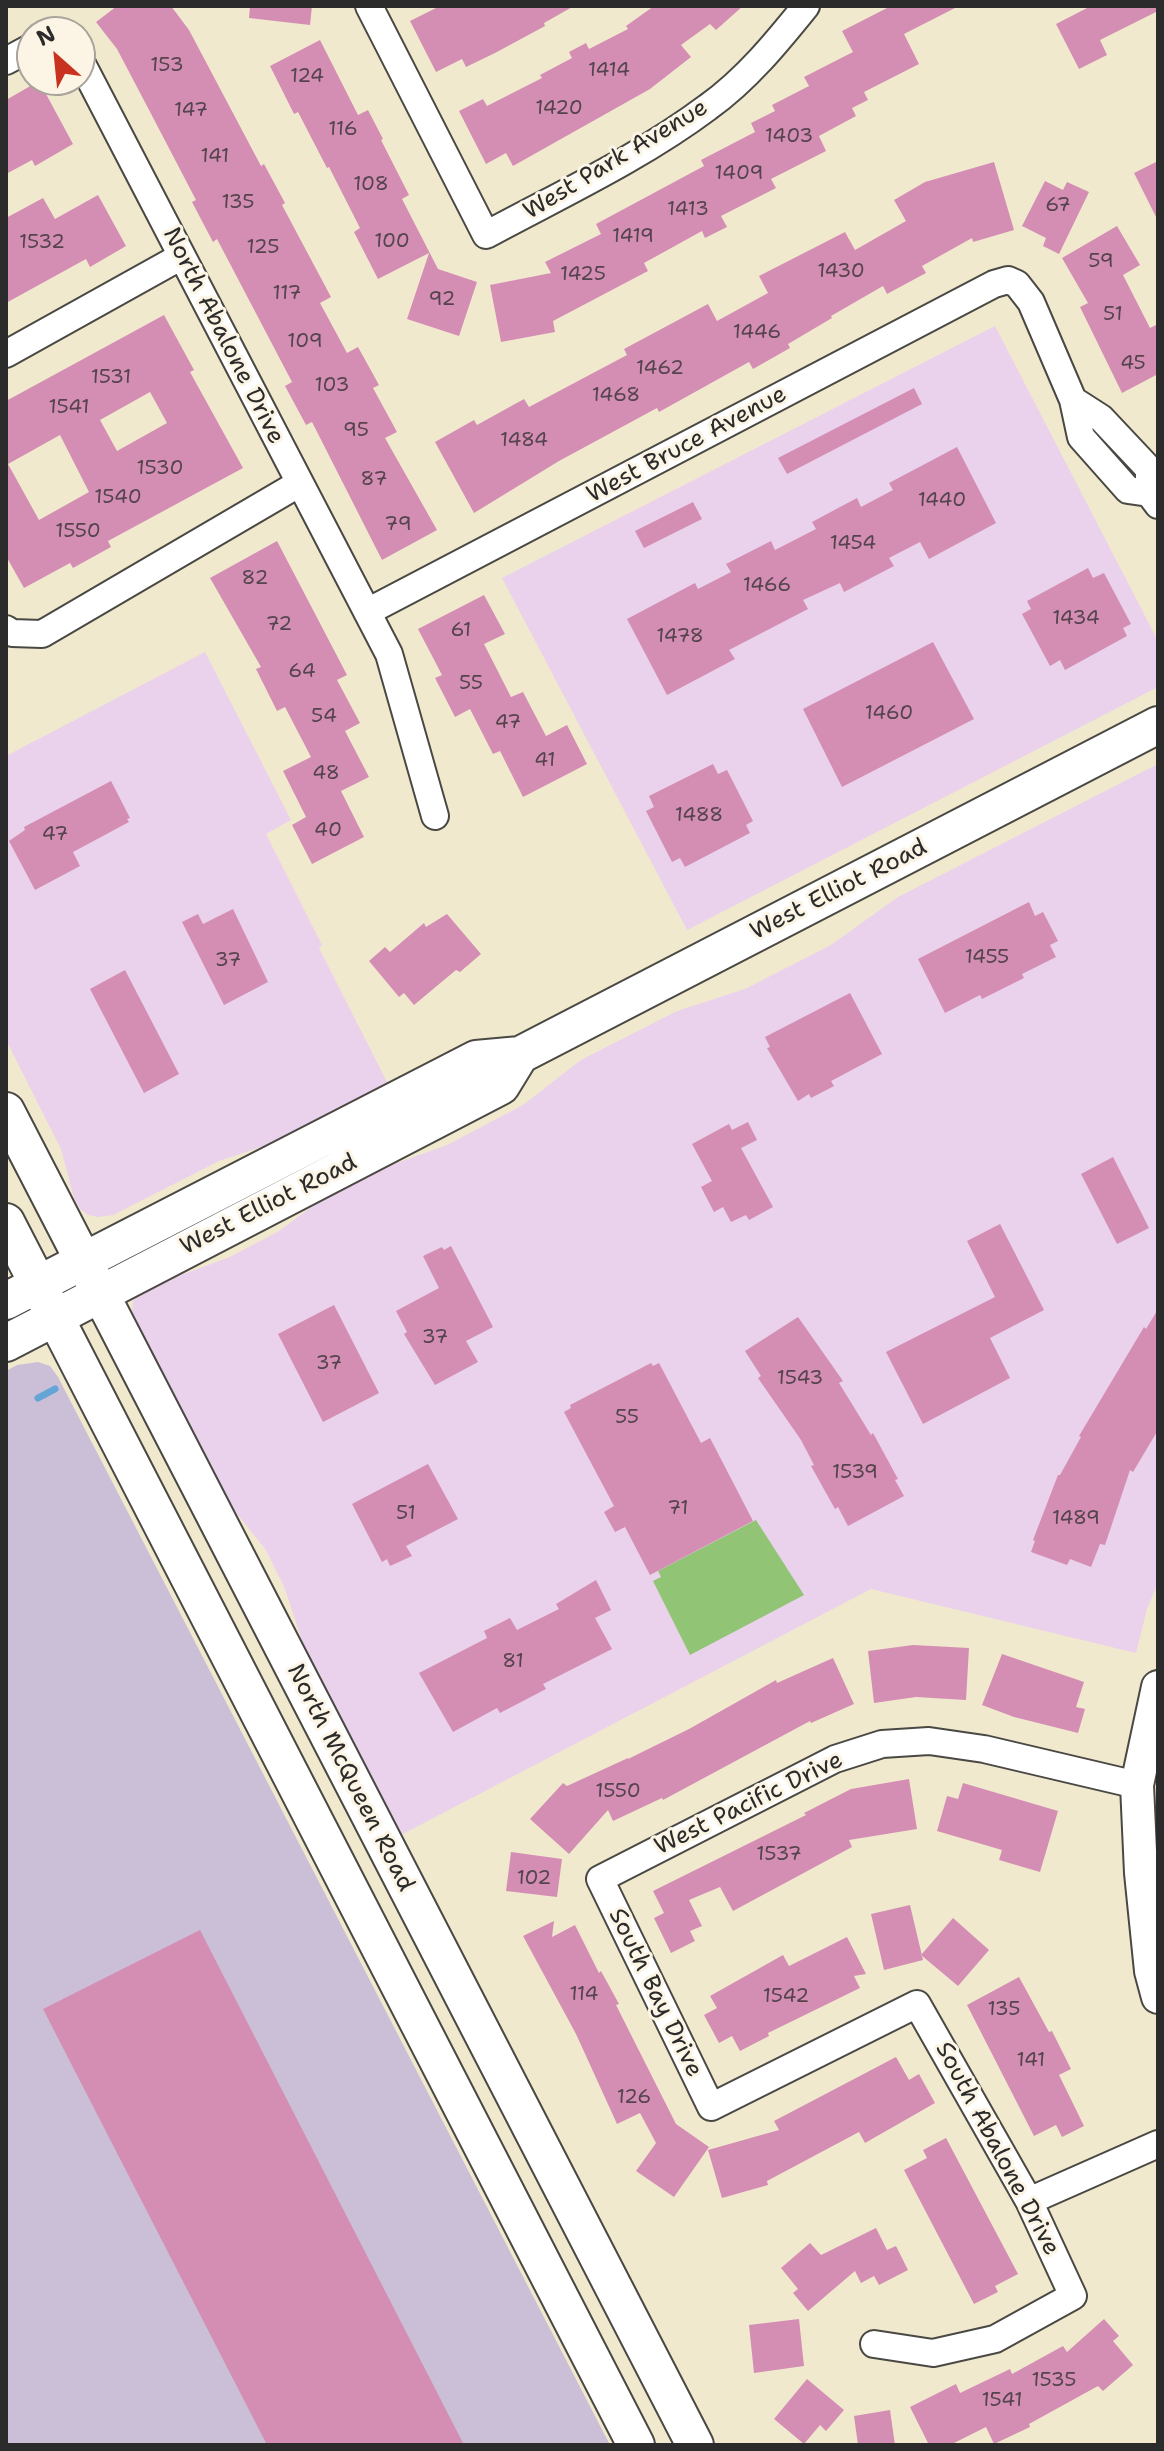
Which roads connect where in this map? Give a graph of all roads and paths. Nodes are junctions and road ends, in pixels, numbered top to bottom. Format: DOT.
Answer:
graph roads {
  1 [pos="369,6"];
  2 [pos="806,6"];
  3 [pos="96,91"];
  4 [pos="182,256"];
  5 [pos="6,354"];
  6 [pos="1073,400"];
  7 [pos="1112,430"];
  8 [pos="1092,450"];
  9 [pos="300,483"];
  10 [pos="1154,499"];
  11 [pos="367,612"];
  12 [pos="9,631"];
  13 [pos="1158,725"];
  14 [pos="435,816"];
  15 [pos="520,1055"];
  16 [pos="6,1111"];
  17 [pos="6,1222"];
  18 [pos="83,1260"];
  19 [pos="22,1293"];
  20 [pos="100,1294"];
  21 [pos="55,1318"];
  22 [pos="6,1343"];
  23 [pos="1158,1687"];
  24 [pos="1137,1785"];
  25 [pos="363,1802"];
  26 [pos="323,1838"];
  27 [pos="600,1879"];
  28 [pos="1158,1997"];
  29 [pos="917,2004"];
  30 [pos="1158,2144"];
  31 [pos="1029,2201"];
  32 [pos="874,2344"];
  33 [pos="636,2445"];
  34 [pos="695,2445"];
  1 -- 2 [label="street, West Park Avenue"];
  3 -- 4 [label="street, North Abalone Drive"];
  4 -- 5 [label="street"];
  4 -- 9 [label="street, North Abalone Drive"];
  6 -- 7 [label="street"];
  6 -- 8 [label="street"];
  6 -- 11 [label="street, West Bruce Avenue"];
  7 -- 8 [label="street"];
  7 -- 10 [label="street"];
  8 -- 10 [label="street"];
  9 -- 11 [label="street, North Abalone Drive"];
  9 -- 12 [label="street"];
  11 -- 14 [label="street, North Abalone Drive"];
  13 -- 15 [label="main road, West Elliot Road"];
  15 -- 18 [label="main road, West Elliot Road"];
  15 -- 20 [label="main road, West Elliot Road"];
  16 -- 18 [label="main road, North McQueen Road"];
  17 -- 19 [label="main road"];
  18 -- 19 [label="main road, West Elliot Road"];
  18 -- 20 [label="main road, North McQueen Road"];
  19 -- 21 [label="main road"];
  20 -- 21 [label="main road, West Elliot Road"];
  20 -- 25 [label="main road, North McQueen Road"];
  21 -- 22 [label="main road, West Elliot Road"];
  21 -- 26 [label="main road"];
  23 -- 24 [label="street"];
  24 -- 27 [label="street, West Pacific Drive"];
  24 -- 28 [label="street"];
  25 -- 26 [label="main road"];
  25 -- 34 [label="main road, North McQueen Road"];
  26 -- 33 [label="main road"];
  27 -- 29 [label="street, South Bay Drive"];
  29 -- 31 [label="street, South Abalone Drive"];
  30 -- 31 [label="street"];
  31 -- 32 [label="street, South Abalone Drive"];
}
